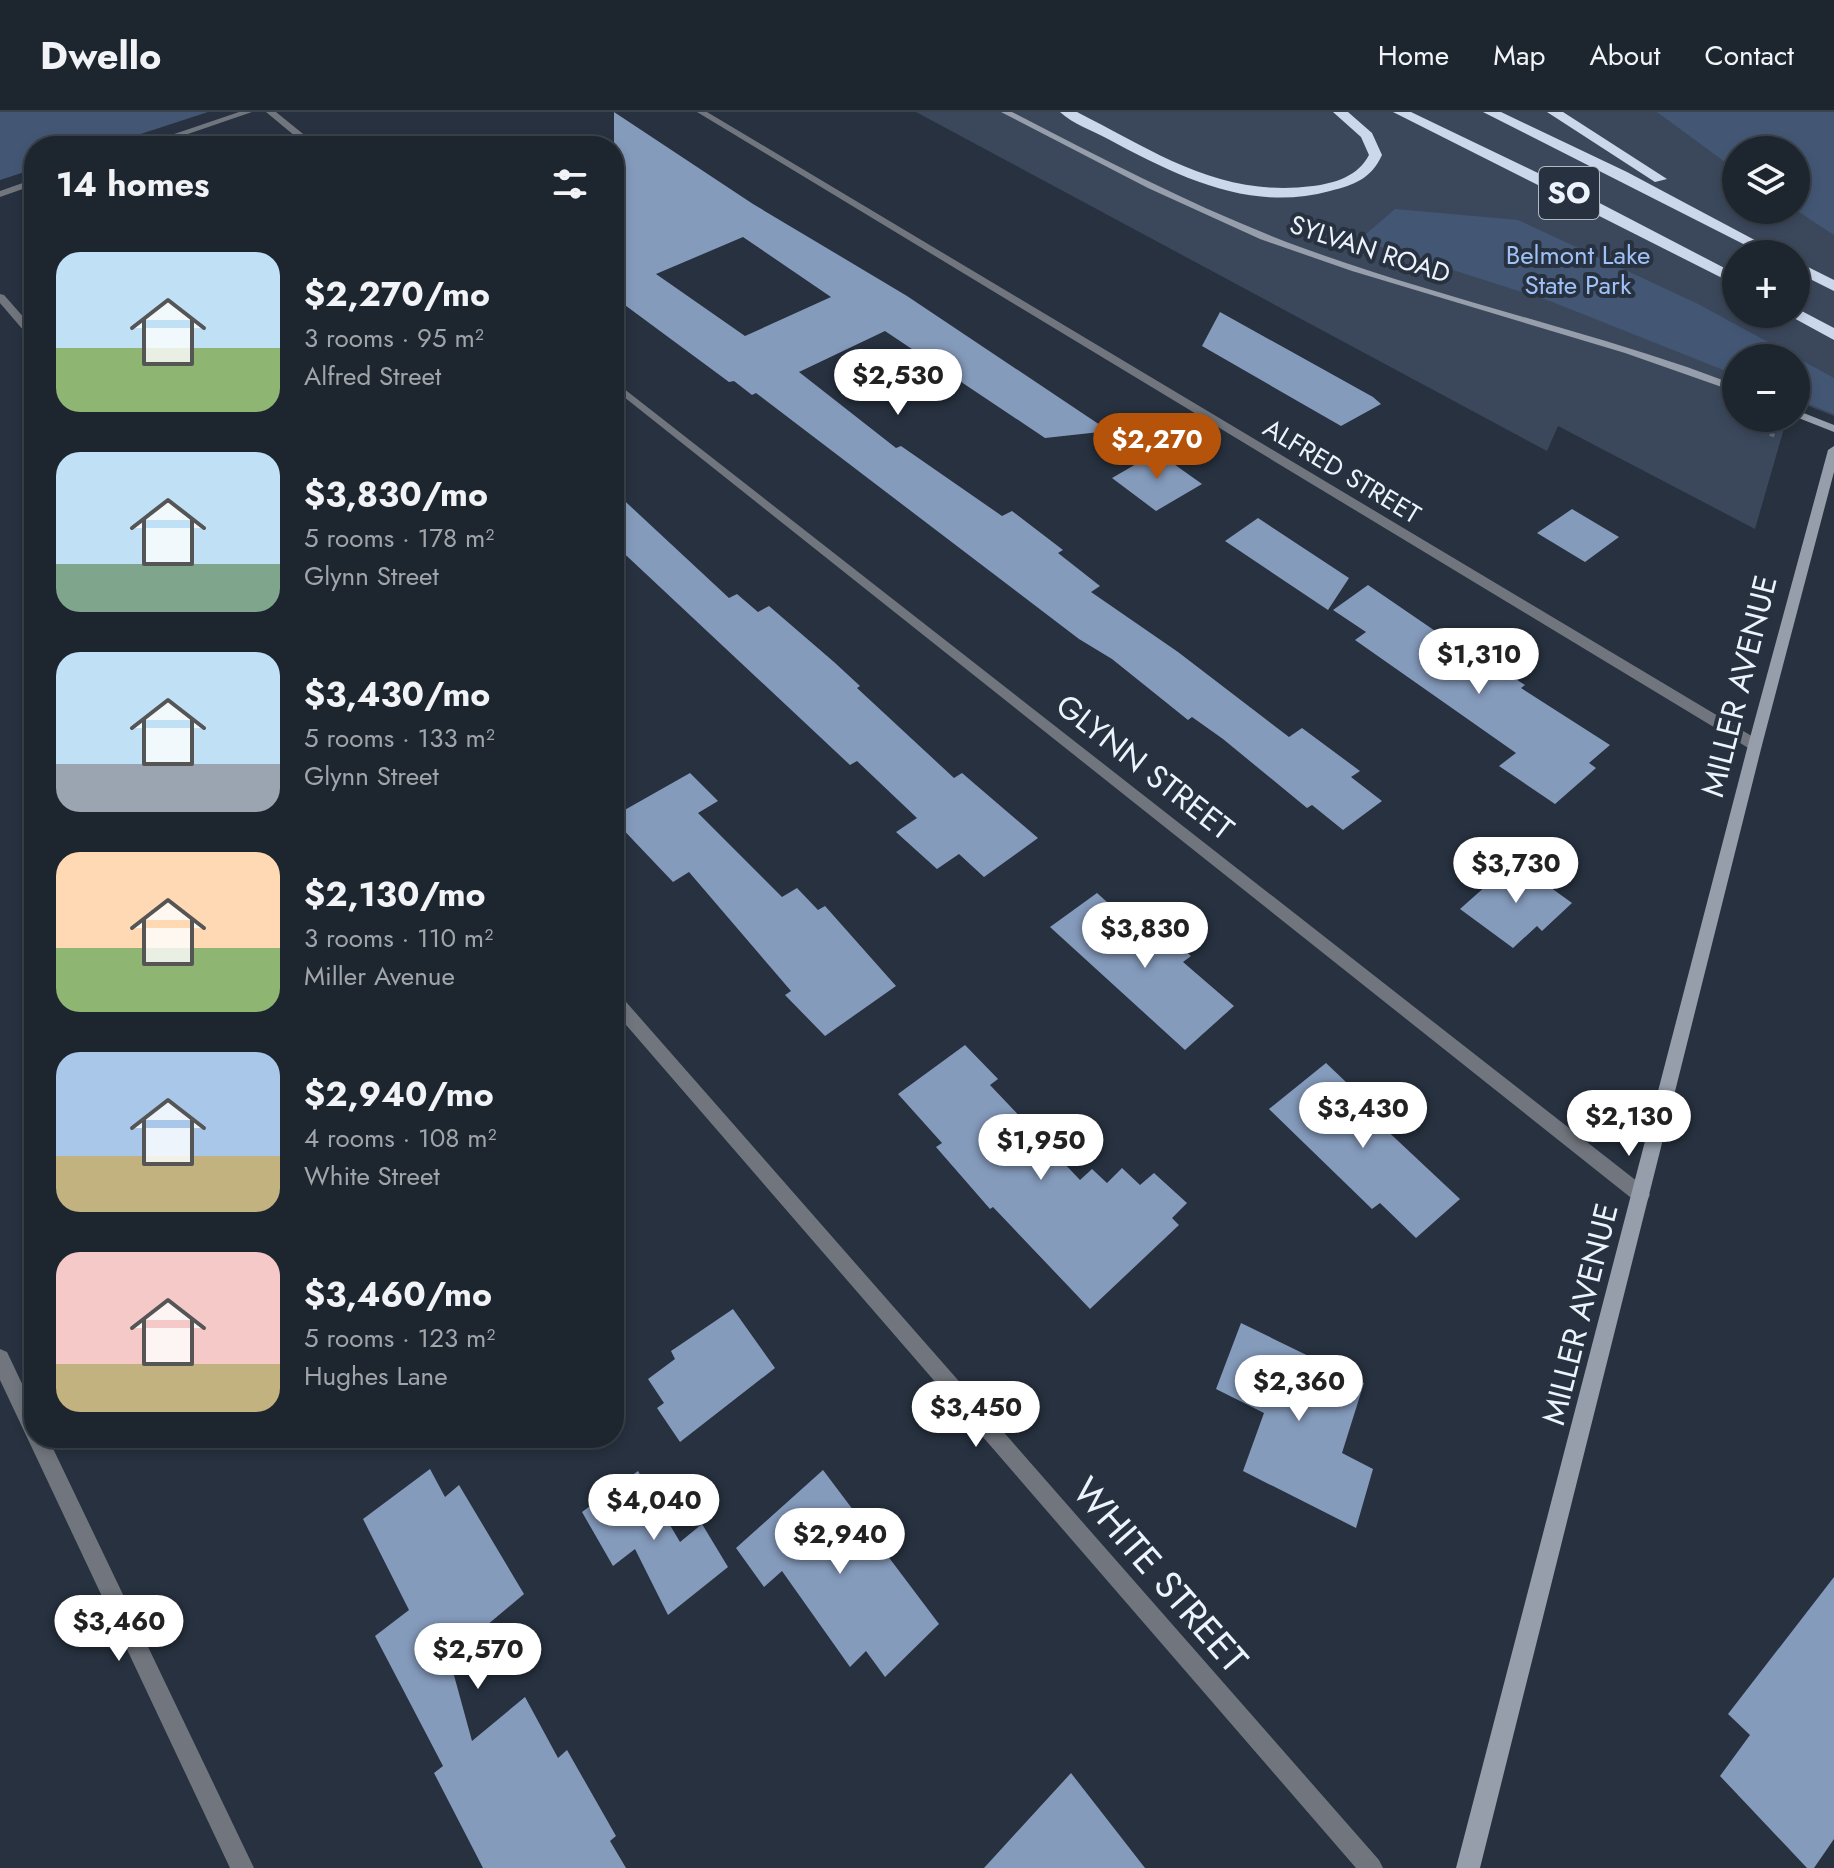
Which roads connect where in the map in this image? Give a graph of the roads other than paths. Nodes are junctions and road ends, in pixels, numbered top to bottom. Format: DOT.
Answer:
graph roads {
  1 [pos="248,112"];
  2 [pos="270,112"];
  3 [pos="701,112"];
  4 [pos="1005,112"];
  5 [pos="1067,112"];
  6 [pos="1340,112"];
  7 [pos="1400,112"];
  8 [pos="1490,112"];
  9 [pos="1554,112"];
  10 [pos="175,136"];
  11 [pos="300,136"];
  12 [pos="24,186"];
  13 [pos="0,194"];
  14 [pos="1748,240"];
  15 [pos="1753,240"];
  16 [pos="1722,273"];
  17 [pos="1810,273"];
  18 [pos="1834,286"];
  19 [pos="0,297"];
  20 [pos="1810,321"];
  21 [pos="24,325"];
  22 [pos="1834,335"];
  23 [pos="1722,384"];
  24 [pos="624,392"];
  25 [pos="1810,419"];
  26 [pos="1834,429"];
  27 [pos="1834,450"];
  28 [pos="1755,745"];
  29 [pos="624,1011"];
  30 [pos="1641,1195"];
  31 [pos="0,1359"];
  32 [pos="24,1409"];
  33 [pos="43,1448"];
  34 [pos="242,1868"];
  35 [pos="1371,1868"];
  36 [pos="1468,1868"];
  1 -- 10 [label="street"];
  2 -- 11 [label="street"];
  3 -- 28 [label="street, ALFRED STREET"];
  4 -- 23 [label="street, SYLVAN ROAD"];
  5 -- 6 [label="highway"];
  7 -- 16 [label="highway, SO"];
  8 -- 14 [label="highway, SO"];
  9 -- 15 [label="highway"];
  12 -- 13 [label="street"];
  17 -- 18 [label="highway"];
  19 -- 21 [label="street"];
  20 -- 22 [label="highway"];
  24 -- 30 [label="street, GLYNN STREET"];
  25 -- 26 [label="street"];
  27 -- 28 [label="street, MILLER AVENUE"];
  28 -- 30 [label="street, MILLER AVENUE"];
  29 -- 35 [label="street, WHITE STREET"];
  30 -- 36 [label="street, MILLER AVENUE"];
  31 -- 32 [label="street"];
  33 -- 34 [label="street"];
}
